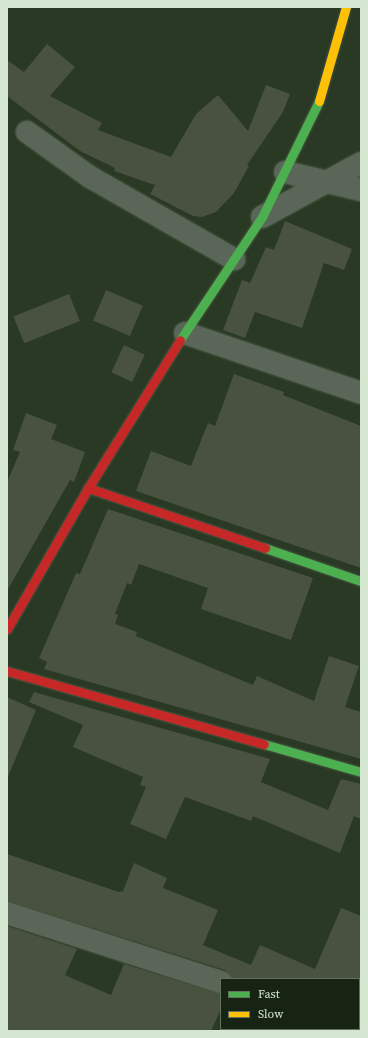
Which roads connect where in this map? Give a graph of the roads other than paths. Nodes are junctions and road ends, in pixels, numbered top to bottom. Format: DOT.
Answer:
graph roads {
  1 [pos="346,7"];
  2 [pos="27,132"];
  3 [pos="361,163"];
  4 [pos="285,172"];
  5 [pos="324,183"];
  6 [pos="361,190"];
  7 [pos="262,217"];
  8 [pos="234,259"];
  9 [pos="185,333"];
  10 [pos="361,393"];
  11 [pos="88,488"];
  12 [pos="361,580"];
  13 [pos="7,629"];
  14 [pos="7,670"];
  15 [pos="361,772"];
  16 [pos="7,913"];
  17 [pos="220,982"];
  1 -- 4 [label="street"];
  2 -- 8 [label="street"];
  3 -- 5 [label="street"];
  4 -- 5 [label="street"];
  4 -- 7 [label="street"];
  5 -- 6 [label="street"];
  5 -- 7 [label="street"];
  7 -- 8 [label="street"];
  8 -- 9 [label="street"];
  9 -- 10 [label="street"];
  9 -- 11 [label="street"];
  11 -- 12 [label="street"];
  11 -- 13 [label="street"];
  14 -- 15 [label="street"];
  16 -- 17 [label="street"];
}
